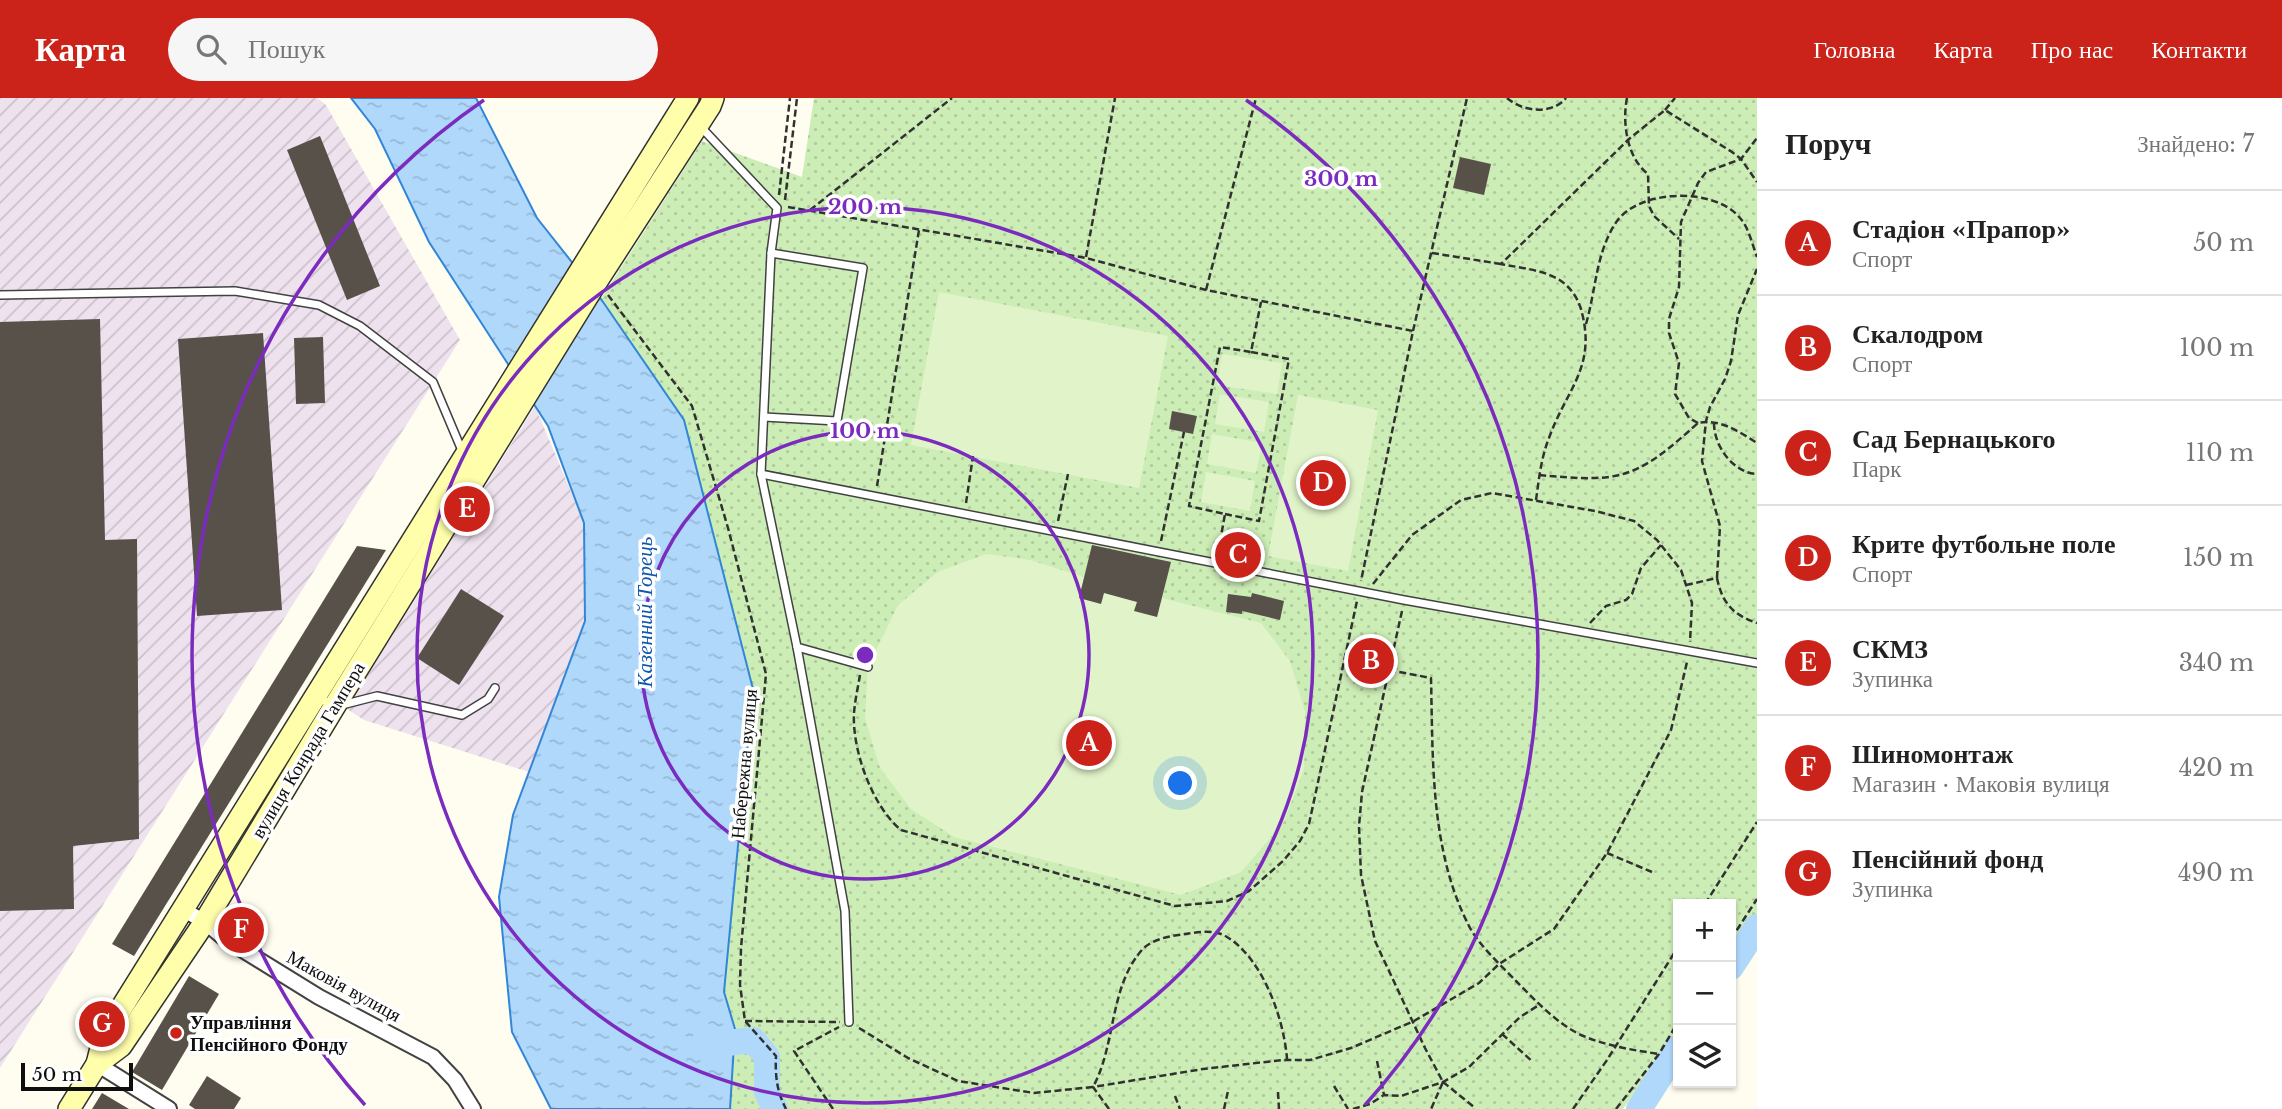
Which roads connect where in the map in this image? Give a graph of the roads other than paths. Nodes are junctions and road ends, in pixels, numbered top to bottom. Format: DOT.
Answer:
graph roads {
  1 [pos="713,98"];
  2 [pos="688,113"];
  3 [pos="771,253"];
  4 [pos="0,295"];
  5 [pos="764,417"];
  6 [pos="500,421"];
  7 [pos="473,464"];
  8 [pos="761,474"];
  9 [pos="797,647"];
  10 [pos="1757,663"];
  11 [pos="864,666"];
  12 [pos="495,688"];
  13 [pos="326,701"];
  14 [pos="184,910"];
  15 [pos="205,922"];
  16 [pos="849,1022"];
  17 [pos="97,1065"];
  18 [pos="69,1109"];
  19 [pos="169,1109"];
  20 [pos="473,1109"];
  1 -- 2 [label="main road"];
  2 -- 3 [label="lane"];
  2 -- 6 [label="main road"];
  2 -- 6 [label="main road"];
  3 -- 5 [label="lane"];
  3 -- 5 [label="lane"];
  4 -- 7 [label="lane"];
  5 -- 8 [label="lane"];
  6 -- 7 [label="main road, вулиця Конрада Гампера"];
  7 -- 13 [label="main road, вулиця Конрада Гампера"];
  8 -- 9 [label="lane"];
  8 -- 10 [label="lane"];
  9 -- 11 [label="lane"];
  9 -- 16 [label="lane"];
  12 -- 13 [label="lane"];
  13 -- 14 [label="main road, вулиця Конрада Гампера"];
  13 -- 15 [label="main road, вулиця Конрада Гампера"];
  14 -- 15 [label="street, Маковія вулиця"];
  14 -- 17 [label="main road, вулиця Конрада Гампера"];
  15 -- 17 [label="main road, вулиця Конрада Гампера"];
  15 -- 20 [label="street, Маковія вулиця"];
  17 -- 18 [label="main road, вулиця Конрада Гампера"];
  17 -- 19 [label="street"];
}
